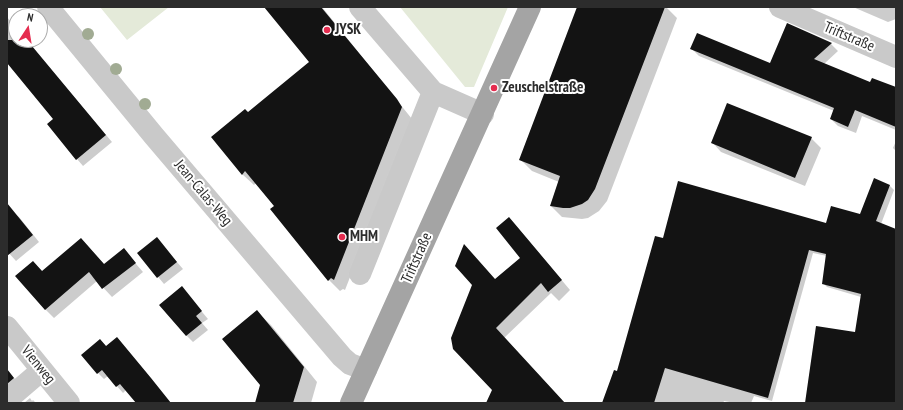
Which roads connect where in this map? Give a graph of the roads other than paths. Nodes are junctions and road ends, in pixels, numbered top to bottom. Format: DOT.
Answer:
graph roads {
  1 [pos="48,7"];
  2 [pos="360,7"];
  3 [pos="530,7"];
  4 [pos="780,7"];
  5 [pos="896,57"];
  6 [pos="433,92"];
  7 [pos="483,114"];
  8 [pos="360,274"];
  9 [pos="7,327"];
  10 [pos="42,370"];
  11 [pos="366,370"];
  12 [pos="7,400"];
  13 [pos="69,403"];
  14 [pos="351,403"];
  1 -- 11 [label="street, Jean-Calas-Weg"];
  2 -- 6 [label="street"];
  3 -- 7 [label="main road, Triftstraße"];
  4 -- 5 [label="street, Triftstraße"];
  6 -- 7 [label="street"];
  6 -- 8 [label="street"];
  7 -- 11 [label="main road, Triftstraße"];
  9 -- 10 [label="street, Vienweg"];
  10 -- 12 [label="street"];
  10 -- 13 [label="street, Vienweg"];
  11 -- 14 [label="main road, Triftstraße"];
}
